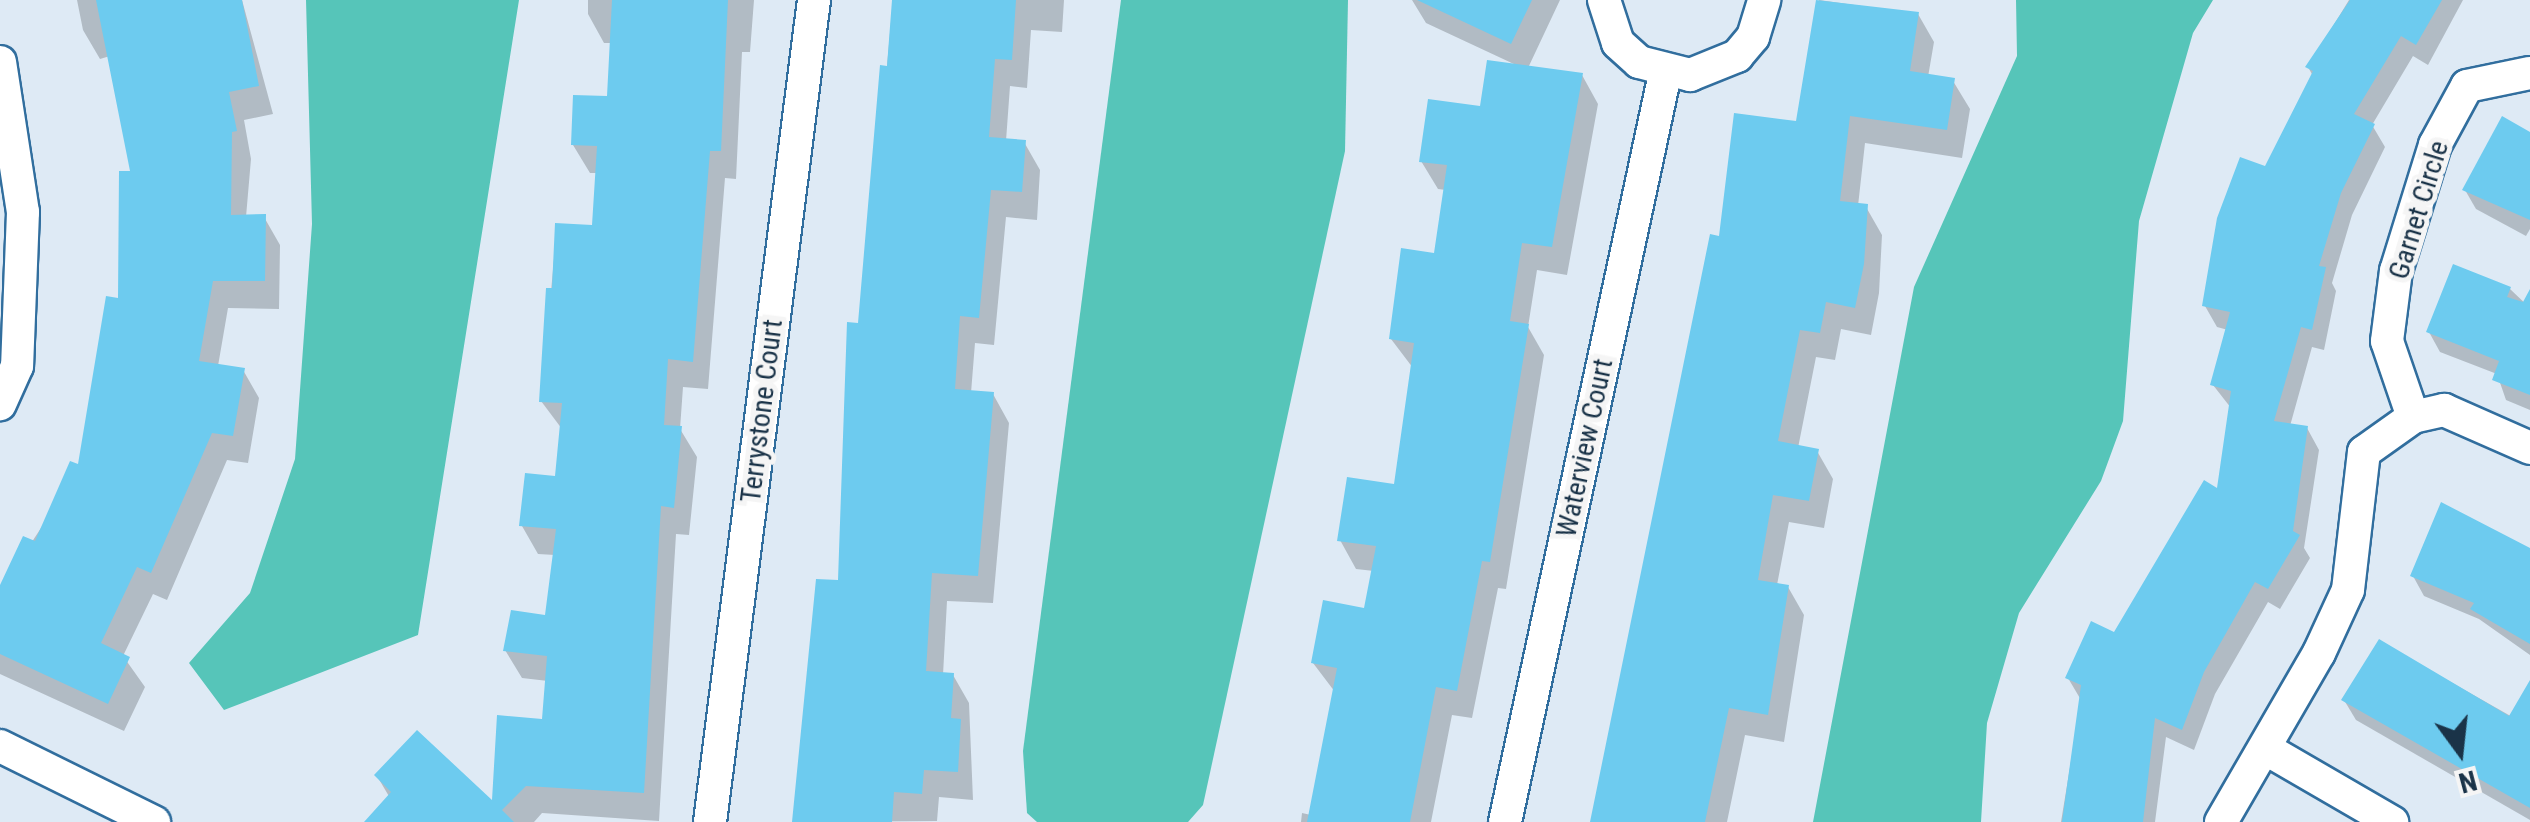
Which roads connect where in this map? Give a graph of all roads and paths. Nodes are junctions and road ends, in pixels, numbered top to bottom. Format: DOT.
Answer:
graph roads {
  1 [pos="814,0"];
  2 [pos="1604,0"];
  3 [pos="1764,0"];
  4 [pos="0,62"];
  5 [pos="2530,73"];
  6 [pos="1665,74"];
  7 [pos="0,404"];
  8 [pos="2413,416"];
  9 [pos="2530,448"];
  10 [pos="0,746"];
  11 [pos="2266,749"];
  12 [pos="154,822"];
  13 [pos="710,822"];
  14 [pos="1505,822"];
  15 [pos="2220,822"];
  16 [pos="2392,822"];
  1 -- 13 [label="street, Terrystone Court"];
  2 -- 6 [label="street"];
  3 -- 6 [label="street"];
  4 -- 7 [label="street"];
  5 -- 8 [label="street, Garnet Circle"];
  6 -- 14 [label="street, Waterview Court"];
  8 -- 9 [label="street"];
  8 -- 11 [label="street"];
  10 -- 12 [label="street"];
  11 -- 15 [label="street"];
  11 -- 16 [label="street"];
}
